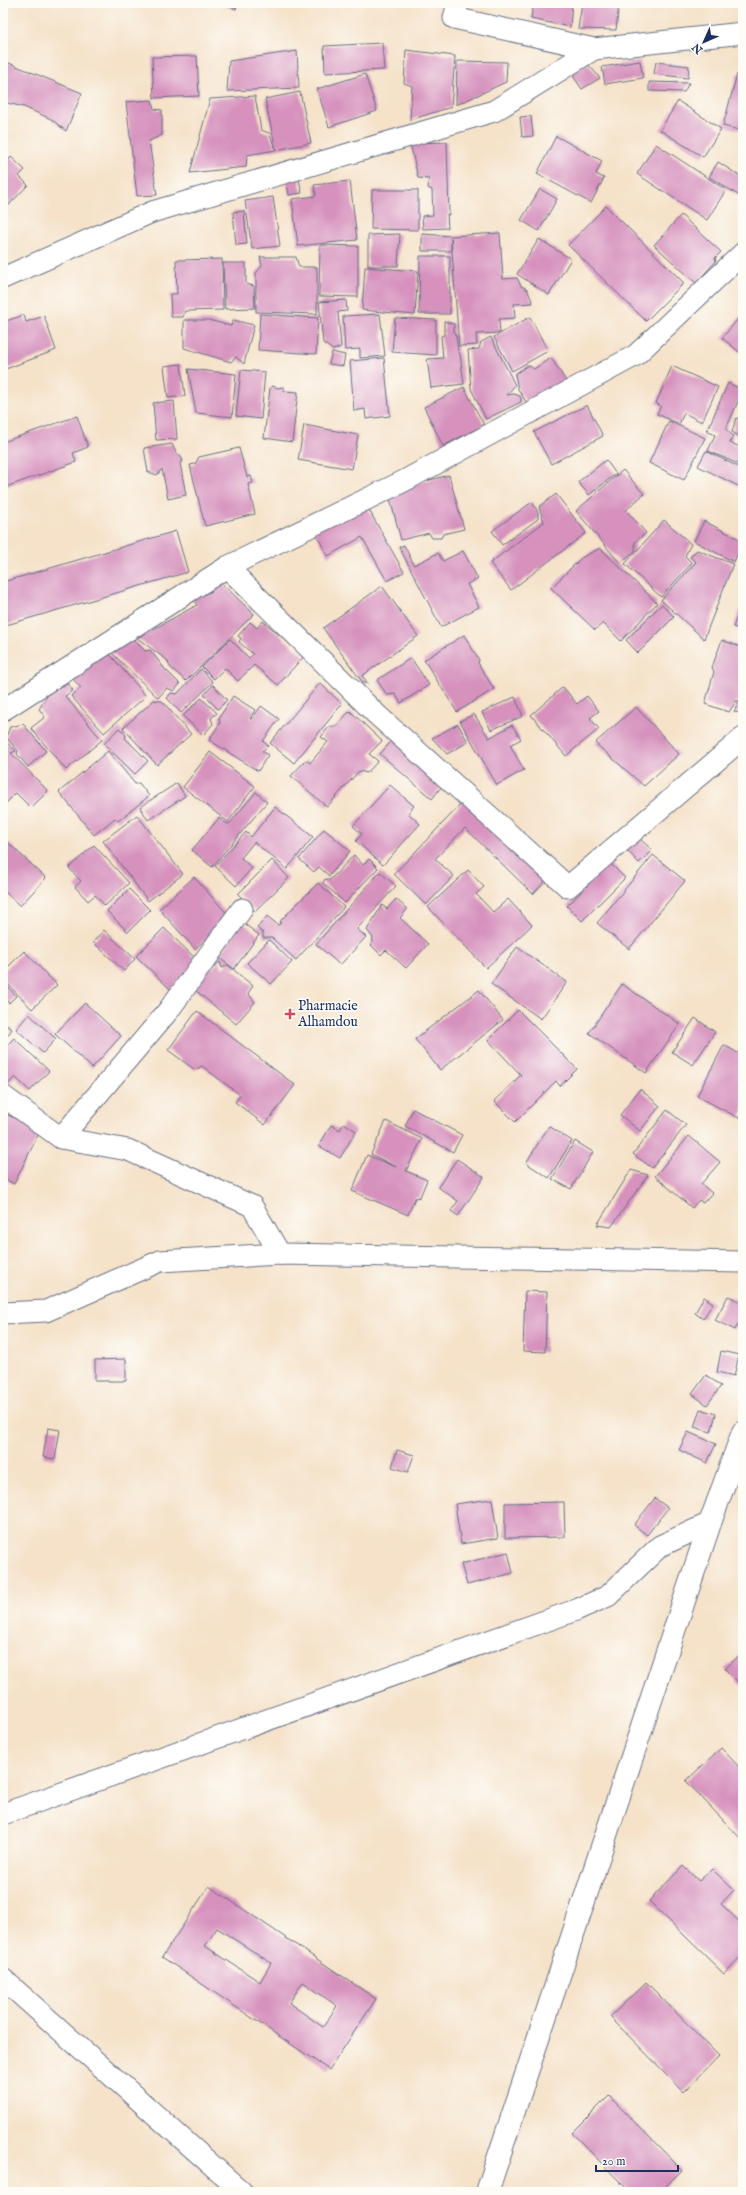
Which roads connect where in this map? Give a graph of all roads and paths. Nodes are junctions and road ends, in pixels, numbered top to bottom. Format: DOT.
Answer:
graph roads {
  1 [pos="458,3"];
  2 [pos="743,33"];
  3 [pos="594,49"];
  4 [pos="743,253"];
  5 [pos="3,278"];
  6 [pos="227,567"];
  7 [pos="3,710"];
  8 [pos="743,738"];
  9 [pos="242,909"];
  10 [pos="3,1096"];
  11 [pos="61,1138"];
  12 [pos="280,1254"];
  13 [pos="743,1262"];
  14 [pos="3,1313"];
  15 [pos="741,1446"];
  16 [pos="710,1523"];
  17 [pos="3,1814"];
  18 [pos="3,1979"];
  19 [pos="242,2192"];
  20 [pos="487,2192"];
  1 -- 3 [label="street"];
  2 -- 3 [label="street"];
  3 -- 5 [label="street"];
  4 -- 6 [label="street"];
  6 -- 7 [label="street"];
  6 -- 8 [label="street"];
  9 -- 11 [label="street"];
  10 -- 11 [label="street"];
  11 -- 12 [label="street"];
  12 -- 13 [label="street"];
  12 -- 14 [label="street"];
  15 -- 16 [label="street"];
  16 -- 17 [label="street"];
  16 -- 20 [label="street"];
  18 -- 19 [label="street"];
}
